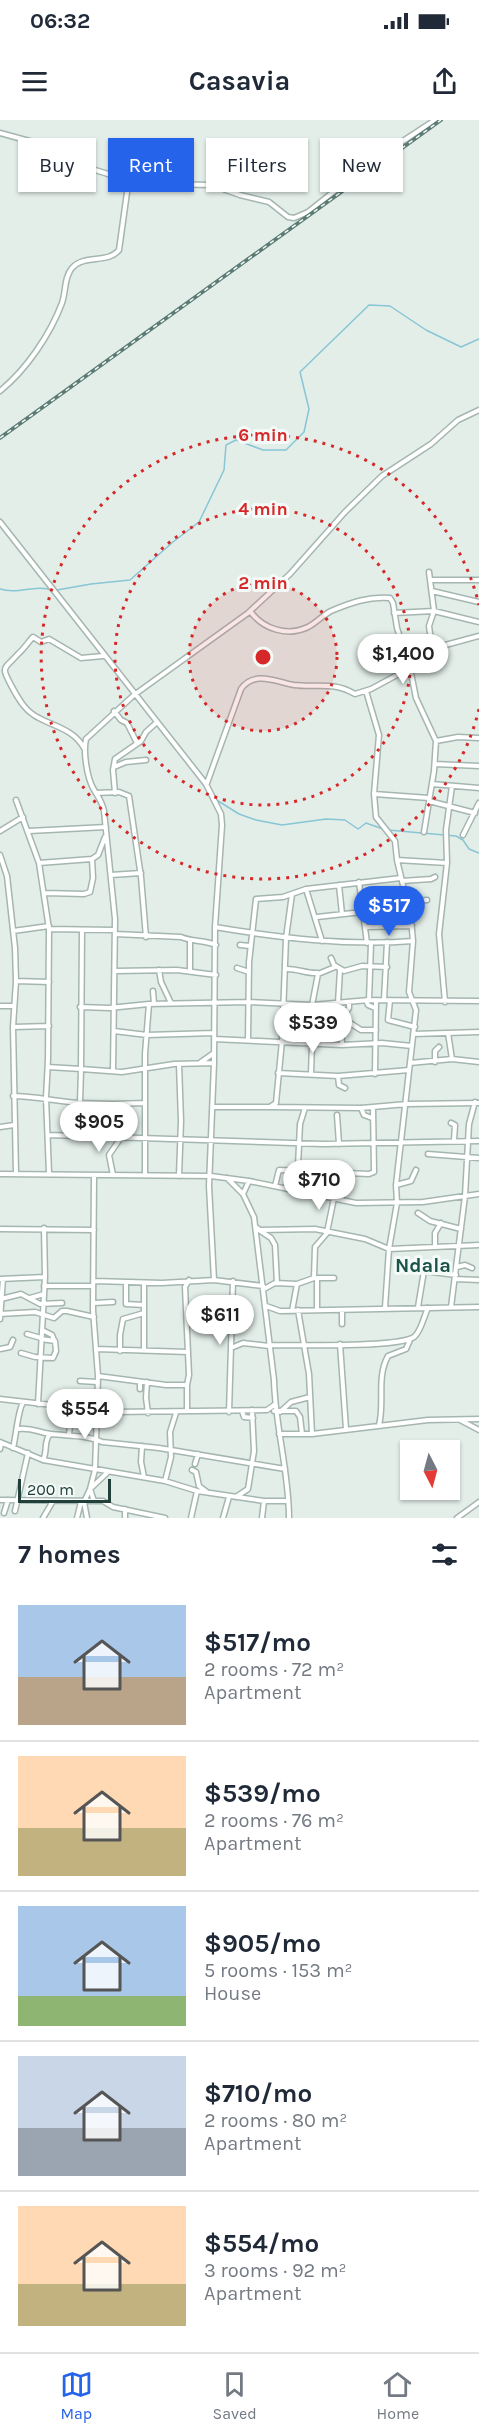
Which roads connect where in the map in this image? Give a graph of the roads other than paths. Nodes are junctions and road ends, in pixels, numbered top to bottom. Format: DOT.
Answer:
graph roads {
  1 [pos="435,120"];
  2 [pos="0,133"];
  3 [pos="108,173"];
  4 [pos="194,185"];
  5 [pos="127,192"];
  6 [pos="0,391"];
  7 [pos="479,410"];
  8 [pos="0,522"];
  9 [pos="429,572"];
  10 [pos="430,580"];
  11 [pos="479,580"];
  12 [pos="432,591"];
  13 [pos="479,602"];
  14 [pos="250,611"];
  15 [pos="434,611"];
  16 [pos="394,613"];
  17 [pos="479,622"];
  18 [pos="479,636"];
  19 [pos="432,648"];
  20 [pos="405,651"];
  21 [pos="103,656"];
  22 [pos="410,668"];
  23 [pos="366,691"];
  24 [pos="134,695"];
  25 [pos="114,711"];
  26 [pos="156,723"];
  27 [pos="479,738"];
  28 [pos="436,741"];
  29 [pos="137,743"];
  30 [pos="86,751"];
  31 [pos="146,760"];
  32 [pos="435,764"];
  33 [pos="479,766"];
  34 [pos="113,768"];
  35 [pos="206,784"];
  36 [pos="432,784"];
  37 [pos="452,786"];
  38 [pos="479,788"];
  39 [pos="96,793"];
  40 [pos="115,793"];
  41 [pos="374,794"];
  42 [pos="16,800"];
  43 [pos="429,800"];
  44 [pos="479,803"];
  45 [pos="449,806"];
  46 [pos="475,813"];
  47 [pos="22,817"];
  48 [pos="105,827"];
  49 [pos="0,831"];
  50 [pos="29,831"];
  51 [pos="424,832"];
  52 [pos="106,834"];
  53 [pos="463,835"];
  54 [pos="0,855"];
  55 [pos="92,859"];
  56 [pos="397,860"];
  57 [pos="39,863"];
  58 [pos="447,863"];
  59 [pos="141,873"];
  60 [pos="111,875"];
  61 [pos="435,877"];
  62 [pos="402,879"];
  63 [pos="359,882"];
  64 [pos="339,885"];
  65 [pos="0,888"];
  66 [pos="8,888"];
  67 [pos="306,889"];
  68 [pos="45,893"];
  69 [pos="293,893"];
  70 [pos="428,900"];
  71 [pos="408,903"];
  72 [pos="387,905"];
  73 [pos="362,909"];
  74 [pos="342,914"];
  75 [pos="388,915"];
  76 [pos="317,917"];
  77 [pos="412,926"];
  78 [pos="215,927"];
  79 [pos="365,927"];
  80 [pos="49,928"];
  81 [pos="82,930"];
  82 [pos="13,931"];
  83 [pos="115,932"];
  84 [pos="253,932"];
  85 [pos="146,937"];
  86 [pos="286,938"];
  87 [pos="190,941"];
  88 [pos="322,941"];
  89 [pos="413,941"];
  90 [pos="387,942"];
  91 [pos="369,943"];
  92 [pos="216,945"];
  93 [pos="240,945"];
  94 [pos="250,946"];
  95 [pos="332,958"];
  96 [pos="371,965"];
  97 [pos="387,967"];
  98 [pos="237,968"];
  99 [pos="338,968"];
  100 [pos="285,969"];
  101 [pos="159,970"];
  102 [pos="115,971"];
  103 [pos="190,971"];
  104 [pos="249,972"];
  105 [pos="319,973"];
  106 [pos="216,975"];
  107 [pos="16,981"];
  108 [pos="49,982"];
  109 [pos="153,991"];
  110 [pos="368,1000"];
  111 [pos="376,1000"];
  112 [pos="384,1000"];
  113 [pos="390,1000"];
  114 [pos="411,1000"];
  115 [pos="422,1001"];
  116 [pos="479,1001"];
  117 [pos="214,1002"];
  118 [pos="249,1002"];
  119 [pos="349,1002"];
  120 [pos="445,1002"];
  121 [pos="171,1003"];
  122 [pos="284,1003"];
  123 [pos="338,1003"];
  124 [pos="151,1004"];
  125 [pos="312,1005"];
  126 [pos="0,1006"];
  127 [pos="14,1006"];
  128 [pos="80,1007"];
  129 [pos="115,1008"];
  130 [pos="375,1008"];
  131 [pos="416,1010"];
  132 [pos="340,1023"];
  133 [pos="49,1026"];
  134 [pos="13,1027"];
  135 [pos="415,1027"];
  136 [pos="376,1030"];
  137 [pos="114,1031"];
  138 [pos="479,1032"];
  139 [pos="214,1033"];
  140 [pos="448,1033"];
  141 [pos="413,1034"];
  142 [pos="147,1035"];
  143 [pos="214,1039"];
  144 [pos="248,1040"];
  145 [pos="282,1041"];
  146 [pos="312,1043"];
  147 [pos="376,1043"];
  148 [pos="342,1045"];
  149 [pos="412,1046"];
  150 [pos="439,1047"];
  151 [pos="214,1052"];
  152 [pos="452,1059"];
  153 [pos="201,1062"];
  154 [pos="435,1062"];
  155 [pos="479,1062"];
  156 [pos="214,1063"];
  157 [pos="410,1063"];
  158 [pos="179,1064"];
  159 [pos="48,1067"];
  160 [pos="146,1068"];
  161 [pos="81,1069"];
  162 [pos="409,1070"];
  163 [pos="112,1071"];
  164 [pos="278,1073"];
  165 [pos="311,1074"];
  166 [pos="375,1074"];
  167 [pos="338,1076"];
  168 [pos="345,1088"];
  169 [pos="13,1096"];
  170 [pos="46,1098"];
  171 [pos="80,1103"];
  172 [pos="146,1103"];
  173 [pos="276,1103"];
  174 [pos="477,1103"];
  175 [pos="407,1104"];
  176 [pos="213,1107"];
  177 [pos="270,1107"];
  178 [pos="373,1107"];
  179 [pos="281,1108"];
  180 [pos="305,1108"];
  181 [pos="361,1108"];
  182 [pos="337,1115"];
  183 [pos="372,1118"];
  184 [pos="451,1123"];
  185 [pos="14,1125"];
  186 [pos="0,1127"];
  187 [pos="48,1135"];
  188 [pos="56,1135"];
  189 [pos="122,1136"];
  190 [pos="145,1137"];
  191 [pos="180,1139"];
  192 [pos="212,1139"];
  193 [pos="454,1140"];
  194 [pos="469,1141"];
  195 [pos="479,1141"];
  196 [pos="299,1143"];
  197 [pos="372,1143"];
  198 [pos="401,1143"];
  199 [pos="47,1144"];
  200 [pos="339,1144"];
  201 [pos="428,1154"];
  202 [pos="479,1158"];
  203 [pos="468,1159"];
  204 [pos="297,1170"];
  205 [pos="416,1170"];
  206 [pos="15,1173"];
  207 [pos="49,1173"];
  208 [pos="0,1174"];
  209 [pos="94,1175"];
  210 [pos="113,1175"];
  211 [pos="145,1175"];
  212 [pos="179,1176"];
  213 [pos="211,1176"];
  214 [pos="226,1178"];
  215 [pos="249,1181"];
  216 [pos="396,1185"];
  217 [pos="275,1186"];
  218 [pos="291,1190"];
  219 [pos="243,1194"];
  220 [pos="479,1194"];
  221 [pos="465,1196"];
  222 [pos="334,1198"];
  223 [pos="397,1203"];
  224 [pos="418,1213"];
  225 [pos="441,1222"];
  226 [pos="0,1228"];
  227 [pos="44,1228"];
  228 [pos="257,1229"];
  229 [pos="461,1229"];
  230 [pos="94,1230"];
  231 [pos="327,1232"];
  232 [pos="479,1245"];
  233 [pos="435,1246"];
  234 [pos="460,1247"];
  235 [pos="389,1249"];
  236 [pos="457,1267"];
  237 [pos="472,1268"];
  238 [pos="45,1277"];
  239 [pos="456,1277"];
  240 [pos="316,1278"];
  241 [pos="334,1278"];
  242 [pos="2,1279"];
  243 [pos="189,1280"];
  244 [pos="214,1280"];
  245 [pos="479,1280"];
  246 [pos="233,1281"];
  247 [pos="465,1281"];
  248 [pos="126,1282"];
  249 [pos="94,1283"];
  250 [pos="144,1283"];
  251 [pos="277,1283"];
  252 [pos="297,1284"];
  253 [pos="44,1286"];
  254 [pos="454,1286"];
  255 [pos="263,1288"];
  256 [pos="44,1294"];
  257 [pos="30,1298"];
  258 [pos="1,1299"];
  259 [pos="113,1302"];
  260 [pos="62,1303"];
  261 [pos="93,1303"];
  262 [pos="44,1304"];
  263 [pos="144,1305"];
  264 [pos="266,1306"];
  265 [pos="454,1306"];
  266 [pos="418,1307"];
  267 [pos="479,1307"];
  268 [pos="386,1308"];
  269 [pos="428,1308"];
  270 [pos="298,1310"];
  271 [pos="317,1310"];
  272 [pos="342,1310"];
  273 [pos="292,1311"];
  274 [pos="144,1312"];
  275 [pos="0,1314"];
  276 [pos="43,1315"];
  277 [pos="94,1317"];
  278 [pos="0,1319"];
  279 [pos="342,1324"];
  280 [pos="42,1330"];
  281 [pos="27,1334"];
  282 [pos="41,1339"];
  283 [pos="410,1339"];
  284 [pos="13,1340"];
  285 [pos="54,1340"];
  286 [pos="303,1344"];
  287 [pos="340,1344"];
  288 [pos="269,1346"];
  289 [pos="96,1348"];
  290 [pos="231,1348"];
  291 [pos="0,1349"];
  292 [pos="120,1351"];
  293 [pos="144,1351"];
  294 [pos="188,1352"];
  295 [pos="21,1353"];
  296 [pos="40,1358"];
  297 [pos="98,1379"];
  298 [pos="80,1381"];
  299 [pos="140,1382"];
  300 [pos="147,1382"];
  301 [pos="187,1385"];
  302 [pos="140,1389"];
  303 [pos="310,1397"];
  304 [pos="0,1399"];
  305 [pos="23,1402"];
  306 [pos="38,1404"];
  307 [pos="274,1405"];
  308 [pos="252,1410"];
  309 [pos="267,1410"];
  310 [pos="97,1411"];
  311 [pos="187,1411"];
  312 [pos="242,1411"];
  313 [pos="229,1412"];
  314 [pos="278,1412"];
  315 [pos="148,1413"];
  316 [pos="176,1413"];
  317 [pos="253,1418"];
  318 [pos="460,1419"];
  319 [pos="479,1419"];
  320 [pos="70,1425"];
  321 [pos="379,1425"];
  322 [pos="18,1426"];
  323 [pos="346,1429"];
  324 [pos="479,1430"];
  325 [pos="50,1434"];
  326 [pos="279,1434"];
  327 [pos="302,1434"];
  328 [pos="312,1434"];
  329 [pos="69,1435"];
  330 [pos="285,1435"];
  331 [pos="96,1437"];
  332 [pos="280,1441"];
  333 [pos="1,1443"];
  334 [pos="142,1446"];
  335 [pos="13,1448"];
  336 [pos="0,1449"];
  337 [pos="171,1450"];
  338 [pos="28,1453"];
  339 [pos="198,1454"];
  340 [pos="43,1460"];
  341 [pos="253,1463"];
  342 [pos="195,1464"];
  343 [pos="285,1469"];
  344 [pos="95,1470"];
  345 [pos="192,1470"];
  346 [pos="108,1472"];
  347 [pos="144,1478"];
  348 [pos="165,1481"];
  349 [pos="90,1489"];
  350 [pos="248,1489"];
  351 [pos="197,1491"];
  352 [pos="207,1493"];
  353 [pos="229,1497"];
  354 [pos="235,1497"];
  355 [pos="0,1500"];
  356 [pos="8,1500"];
  357 [pos="17,1500"];
  358 [pos="256,1500"];
  359 [pos="54,1501"];
  360 [pos="94,1501"];
  361 [pos="264,1501"];
  362 [pos="288,1501"];
  363 [pos="479,1501"];
  364 [pos="83,1502"];
  365 [pos="125,1509"];
  366 [pos="15,1511"];
  367 [pos="4,1513"];
  368 [pos="158,1517"];
  369 [pos="43,1518"];
  370 [pos="77,1518"];
  371 [pos="87,1518"];
  372 [pos="125,1518"];
  373 [pos="165,1518"];
  374 [pos="190,1518"];
  375 [pos="223,1518"];
  376 [pos="262,1518"];
  377 [pos="289,1518"];
  378 [pos="457,1518"];
  1 -- 4 [label="street"];
  2 -- 3 [label="street"];
  5 -- 6 [label="street"];
  7 -- 14 [label="street"];
  8 -- 21 [label="street"];
  9 -- 10 [label="street"];
  10 -- 11 [label="street"];
  10 -- 12 [label="street"];
  12 -- 13 [label="street"];
  12 -- 15 [label="street"];
  14 -- 16 [label="street"];
  14 -- 24 [label="street"];
  15 -- 16 [label="street"];
  15 -- 17 [label="street"];
  15 -- 19 [label="street"];
  16 -- 20 [label="street"];
  18 -- 19 [label="street"];
  19 -- 20 [label="street"];
  20 -- 22 [label="street"];
  21 -- 24 [label="street"];
  21 -- 30 [label="street"];
  22 -- 23 [label="street"];
  22 -- 28 [label="street"];
  23 -- 35 [label="street"];
  23 -- 41 [label="street"];
  24 -- 25 [label="street"];
  24 -- 26 [label="street"];
  25 -- 29 [label="street"];
  25 -- 30 [label="street"];
  26 -- 29 [label="street"];
  26 -- 35 [label="street"];
  27 -- 28 [label="street"];
  28 -- 32 [label="street"];
  29 -- 34 [label="street"];
  30 -- 39 [label="street"];
  31 -- 34 [label="street"];
  32 -- 33 [label="street"];
  32 -- 36 [label="street"];
  34 -- 40 [label="street"];
  35 -- 78 [label="street"];
  36 -- 37 [label="street"];
  36 -- 43 [label="street"];
  37 -- 38 [label="street"];
  37 -- 45 [label="street"];
  39 -- 40 [label="street"];
  39 -- 48 [label="street"];
  40 -- 59 [label="street"];
  41 -- 43 [label="street"];
  41 -- 56 [label="street"];
  42 -- 47 [label="street"];
  43 -- 45 [label="street"];
  43 -- 51 [label="street"];
  44 -- 46 [label="street"];
  45 -- 46 [label="street"];
  45 -- 58 [label="street"];
  46 -- 53 [label="street"];
  47 -- 49 [label="street"];
  47 -- 50 [label="street"];
  48 -- 50 [label="street"];
  48 -- 52 [label="street"];
  50 -- 57 [label="street"];
  52 -- 55 [label="street"];
  52 -- 60 [label="street"];
  54 -- 66 [label="street"];
  55 -- 57 [label="street"];
  55 -- 68 [label="street"];
  56 -- 58 [label="street"];
  56 -- 62 [label="street"];
  57 -- 68 [label="street"];
  58 -- 120 [label="street"];
  59 -- 60 [label="street"];
  59 -- 85 [label="street"];
  60 -- 83 [label="street"];
  61 -- 62 [label="street"];
  62 -- 63 [label="street"];
  62 -- 71 [label="street"];
  63 -- 64 [label="street"];
  63 -- 73 [label="street"];
  64 -- 67 [label="street"];
  64 -- 74 [label="street"];
  65 -- 66 [label="street"];
  66 -- 82 [label="street"];
  67 -- 69 [label="street"];
  67 -- 76 [label="street"];
  68 -- 80 [label="street"];
  69 -- 84 [label="street"];
  69 -- 86 [label="street"];
  70 -- 71 [label="street"];
  71 -- 72 [label="street"];
  71 -- 77 [label="street"];
  72 -- 73 [label="street"];
  72 -- 75 [label="street"];
  73 -- 74 [label="street"];
  73 -- 79 [label="street"];
  74 -- 76 [label="street"];
  76 -- 88 [label="street"];
  77 -- 79 [label="street"];
  77 -- 89 [label="street"];
  78 -- 84 [label="street"];
  78 -- 92 [label="street"];
  79 -- 91 [label="street"];
  80 -- 81 [label="street"];
  80 -- 82 [label="street"];
  80 -- 108 [label="street"];
  81 -- 83 [label="street"];
  81 -- 128 [label="street"];
  82 -- 107 [label="street"];
  83 -- 85 [label="street"];
  83 -- 102 [label="street"];
  84 -- 86 [label="street"];
  84 -- 94 [label="street"];
  85 -- 87 [label="street"];
  86 -- 88 [label="street"];
  86 -- 100 [label="street"];
  87 -- 92 [label="street"];
  87 -- 103 [label="street"];
  88 -- 91 [label="street"];
  89 -- 90 [label="street"];
  89 -- 114 [label="street"];
  90 -- 91 [label="street"];
  90 -- 97 [label="street"];
  91 -- 96 [label="street"];
  92 -- 106 [label="street"];
  93 -- 94 [label="street"];
  94 -- 104 [label="street"];
  95 -- 99 [label="street"];
  96 -- 97 [label="street"];
  96 -- 99 [label="street"];
  96 -- 110 [label="street"];
  97 -- 112 [label="street"];
  98 -- 104 [label="street"];
  99 -- 105 [label="street"];
  99 -- 123 [label="street"];
  100 -- 105 [label="street"];
  100 -- 122 [label="street"];
  101 -- 102 [label="street"];
  101 -- 103 [label="street"];
  101 -- 121 [label="street"];
  102 -- 129 [label="street"];
  103 -- 106 [label="street"];
  104 -- 118 [label="street"];
  105 -- 125 [label="street"];
  106 -- 117 [label="street"];
  107 -- 108 [label="street"];
  107 -- 127 [label="street"];
  108 -- 133 [label="street"];
  109 -- 124 [label="street"];
  110 -- 111 [label="street"];
  110 -- 119 [label="street"];
  110 -- 130 [label="street"];
  111 -- 112 [label="street"];
  111 -- 130 [label="street"];
  112 -- 113 [label="street"];
  113 -- 114 [label="street"];
  113 -- 135 [label="street"];
  114 -- 115 [label="street"];
  114 -- 131 [label="street"];
  115 -- 120 [label="street"];
  115 -- 131 [label="street"];
  116 -- 120 [label="street"];
  117 -- 118 [label="street"];
  117 -- 121 [label="street"];
  117 -- 139 [label="street"];
  118 -- 122 [label="street"];
  118 -- 144 [label="street"];
  119 -- 123 [label="street"];
  119 -- 132 [label="street"];
  121 -- 124 [label="street"];
  122 -- 125 [label="street"];
  122 -- 145 [label="street"];
  123 -- 125 [label="street"];
  124 -- 129 [label="street"];
  124 -- 142 [label="street"];
  126 -- 127 [label="street"];
  127 -- 134 [label="street"];
  128 -- 129 [label="street"];
  128 -- 161 [label="street"];
  129 -- 137 [label="street"];
  130 -- 136 [label="street"];
  131 -- 135 [label="street"];
  132 -- 136 [label="street"];
  132 -- 148 [label="street"];
  133 -- 134 [label="street"];
  133 -- 159 [label="street"];
  134 -- 169 [label="street"];
  135 -- 141 [label="street"];
  136 -- 147 [label="street"];
  137 -- 142 [label="street"];
  137 -- 163 [label="street"];
  138 -- 140 [label="street"];
  139 -- 142 [label="street"];
  139 -- 143 [label="street"];
  140 -- 141 [label="street"];
  140 -- 152 [label="street"];
  141 -- 149 [label="street"];
  142 -- 160 [label="street"];
  143 -- 144 [label="street"];
  143 -- 151 [label="street"];
  144 -- 145 [label="street"];
  145 -- 146 [label="street"];
  145 -- 164 [label="street"];
  146 -- 148 [label="street"];
  146 -- 165 [label="street"];
  147 -- 148 [label="street"];
  147 -- 149 [label="street"];
  147 -- 166 [label="street"];
  149 -- 157 [label="street"];
  150 -- 154 [label="street"];
  151 -- 153 [label="street"];
  151 -- 156 [label="street"];
  152 -- 154 [label="street"];
  152 -- 155 [label="street"];
  153 -- 156 [label="street"];
  153 -- 158 [label="street"];
  154 -- 157 [label="street"];
  156 -- 176 [label="street"];
  157 -- 162 [label="street"];
  158 -- 160 [label="street"];
  158 -- 191 [label="street"];
  159 -- 161 [label="street"];
  159 -- 170 [label="street"];
  160 -- 163 [label="street"];
  160 -- 172 [label="street"];
  161 -- 163 [label="street"];
  161 -- 171 [label="street"];
  162 -- 166 [label="street"];
  162 -- 175 [label="street"];
  164 -- 165 [label="street"];
  164 -- 173 [label="street"];
  165 -- 167 [label="street"];
  166 -- 167 [label="street"];
  167 -- 168 [label="street"];
  169 -- 170 [label="street"];
  169 -- 185 [label="street"];
  170 -- 171 [label="street"];
  170 -- 187 [label="street"];
  171 -- 172 [label="street"];
  172 -- 190 [label="street"];
  173 -- 177 [label="street"];
  173 -- 179 [label="street"];
  174 -- 175 [label="street"];
  174 -- 194 [label="street"];
  175 -- 178 [label="street"];
  175 -- 198 [label="street"];
  176 -- 177 [label="street"];
  176 -- 192 [label="street"];
  177 -- 179 [label="street"];
  178 -- 181 [label="street"];
  178 -- 183 [label="street"];
  179 -- 180 [label="street"];
  180 -- 181 [label="street"];
  180 -- 196 [label="street"];
  181 -- 183 [label="street"];
  182 -- 200 [label="street"];
  183 -- 197 [label="street"];
  184 -- 193 [label="street"];
  185 -- 186 [label="street"];
  185 -- 206 [label="street"];
  187 -- 188 [label="street"];
  187 -- 199 [label="street"];
  188 -- 189 [label="street"];
  188 -- 199 [label="street"];
  189 -- 190 [label="street"];
  189 -- 210 [label="street"];
  190 -- 191 [label="street"];
  190 -- 211 [label="street"];
  191 -- 192 [label="street"];
  191 -- 212 [label="street"];
  192 -- 196 [label="street"];
  192 -- 213 [label="street"];
  193 -- 194 [label="street"];
  193 -- 198 [label="street"];
  194 -- 195 [label="street"];
  194 -- 203 [label="street"];
  196 -- 200 [label="street"];
  196 -- 204 [label="street"];
  197 -- 198 [label="street"];
  197 -- 200 [label="street"];
  197 -- 204 [label="street"];
  198 -- 216 [label="street"];
  199 -- 207 [label="street"];
  201 -- 203 [label="street"];
  202 -- 203 [label="street"];
  203 -- 221 [label="street"];
  204 -- 217 [label="street"];
  204 -- 218 [label="street"];
  205 -- 216 [label="street"];
  206 -- 207 [label="street"];
  206 -- 208 [label="street"];
  207 -- 209 [label="street"];
  209 -- 210 [label="street"];
  209 -- 230 [label="street"];
  210 -- 211 [label="street"];
  211 -- 212 [label="street"];
  212 -- 213 [label="street"];
  213 -- 214 [label="street"];
  213 -- 244 [label="street"];
  214 -- 215 [label="street"];
  214 -- 219 [label="street"];
  215 -- 217 [label="street"];
  215 -- 219 [label="street"];
  216 -- 223 [label="street"];
  217 -- 218 [label="street"];
  218 -- 222 [label="street"];
  219 -- 228 [label="street"];
  220 -- 221 [label="street"];
  221 -- 223 [label="street"];
  221 -- 229 [label="street"];
  222 -- 223 [label="street"];
  222 -- 231 [label="street"];
  223 -- 235 [label="street"];
  224 -- 225 [label="street"];
  225 -- 229 [label="street"];
  225 -- 233 [label="street"];
  226 -- 227 [label="street"];
  227 -- 230 [label="street"];
  227 -- 238 [label="street"];
  228 -- 231 [label="street"];
  228 -- 251 [label="street"];
  228 -- 255 [label="street"];
  229 -- 234 [label="street"];
  230 -- 249 [label="street"];
  231 -- 235 [label="street"];
  231 -- 240 [label="street"];
  232 -- 234 [label="street"];
  233 -- 234 [label="street"];
  233 -- 235 [label="street"];
  234 -- 236 [label="street"];
  235 -- 268 [label="street"];
  236 -- 237 [label="street"];
  236 -- 239 [label="street"];
  238 -- 242 [label="street"];
  238 -- 253 [label="street"];
  239 -- 247 [label="street"];
  239 -- 254 [label="street"];
  239 -- 266 [label="street"];
  240 -- 241 [label="street"];
  240 -- 252 [label="street"];
  240 -- 271 [label="street"];
  242 -- 258 [label="street"];
  243 -- 244 [label="street"];
  243 -- 250 [label="street"];
  243 -- 294 [label="street"];
  244 -- 246 [label="street"];
  245 -- 247 [label="street"];
  246 -- 255 [label="street"];
  246 -- 290 [label="street"];
  247 -- 254 [label="street"];
  248 -- 249 [label="street"];
  248 -- 250 [label="street"];
  248 -- 263 [label="street"];
  249 -- 253 [label="street"];
  249 -- 261 [label="street"];
  250 -- 263 [label="street"];
  251 -- 252 [label="street"];
  251 -- 255 [label="street"];
  252 -- 273 [label="street"];
  253 -- 256 [label="street"];
  254 -- 265 [label="street"];
  255 -- 264 [label="street"];
  256 -- 257 [label="street"];
  256 -- 262 [label="street"];
  257 -- 258 [label="street"];
  257 -- 262 [label="street"];
  258 -- 275 [label="street"];
  259 -- 261 [label="street"];
  260 -- 262 [label="street"];
  261 -- 277 [label="street"];
  262 -- 276 [label="street"];
  263 -- 274 [label="street"];
  264 -- 273 [label="street"];
  264 -- 288 [label="street"];
  265 -- 267 [label="street"];
  265 -- 269 [label="street"];
  266 -- 268 [label="street"];
  266 -- 269 [label="street"];
  268 -- 272 [label="street"];
  269 -- 283 [label="street"];
  270 -- 271 [label="street"];
  270 -- 273 [label="street"];
  270 -- 286 [label="street"];
  271 -- 272 [label="street"];
  272 -- 279 [label="street"];
  274 -- 292 [label="street"];
  274 -- 293 [label="street"];
  275 -- 276 [label="street"];
  275 -- 278 [label="street"];
  276 -- 277 [label="street"];
  276 -- 280 [label="street"];
  277 -- 289 [label="street"];
  280 -- 282 [label="street"];
  280 -- 285 [label="street"];
  281 -- 282 [label="street"];
  282 -- 285 [label="street"];
  282 -- 296 [label="street"];
  283 -- 287 [label="street"];
  283 -- 321 [label="street"];
  284 -- 291 [label="street"];
  285 -- 296 [label="street"];
  286 -- 287 [label="street"];
  286 -- 288 [label="street"];
  286 -- 303 [label="street"];
  287 -- 323 [label="street"];
  288 -- 290 [label="street"];
  288 -- 307 [label="street"];
  289 -- 292 [label="street"];
  289 -- 297 [label="street"];
  290 -- 313 [label="street"];
  292 -- 293 [label="street"];
  293 -- 294 [label="street"];
  294 -- 301 [label="street"];
  295 -- 296 [label="street"];
  296 -- 306 [label="street"];
  297 -- 298 [label="street"];
  297 -- 299 [label="street"];
  297 -- 310 [label="street"];
  299 -- 300 [label="street"];
  299 -- 302 [label="street"];
  300 -- 301 [label="street"];
  300 -- 315 [label="street"];
  301 -- 311 [label="street"];
  303 -- 314 [label="street"];
  303 -- 328 [label="street"];
  304 -- 305 [label="street"];
  305 -- 306 [label="street"];
  305 -- 322 [label="street"];
  306 -- 310 [label="street"];
  307 -- 309 [label="street"];
  307 -- 314 [label="street"];
  308 -- 309 [label="street"];
  308 -- 312 [label="street"];
  308 -- 317 [label="street"];
  309 -- 314 [label="street"];
  310 -- 315 [label="street"];
  310 -- 331 [label="street"];
  311 -- 313 [label="street"];
  311 -- 316 [label="street"];
  312 -- 313 [label="street"];
  312 -- 317 [label="street"];
  314 -- 326 [label="street"];
  314 -- 327 [label="street"];
  315 -- 316 [label="street"];
  316 -- 337 [label="street"];
  317 -- 341 [label="street"];
  318 -- 319 [label="street"];
  318 -- 321 [label="street"];
  318 -- 324 [label="street"];
  320 -- 329 [label="street"];
  321 -- 323 [label="street"];
  322 -- 325 [label="street"];
  322 -- 335 [label="street"];
  323 -- 328 [label="street"];
  325 -- 329 [label="street"];
  325 -- 340 [label="street"];
  326 -- 330 [label="street"];
  326 -- 332 [label="street"];
  327 -- 328 [label="street"];
  327 -- 330 [label="street"];
  329 -- 331 [label="street"];
  330 -- 332 [label="street"];
  331 -- 334 [label="street"];
  331 -- 344 [label="street"];
  332 -- 343 [label="street"];
  333 -- 335 [label="street"];
  333 -- 336 [label="street"];
  334 -- 337 [label="street"];
  334 -- 347 [label="street"];
  335 -- 338 [label="street"];
  337 -- 339 [label="street"];
  337 -- 348 [label="street"];
  338 -- 340 [label="street"];
  338 -- 357 [label="street"];
  339 -- 341 [label="street"];
  339 -- 342 [label="street"];
  340 -- 344 [label="street"];
  341 -- 343 [label="street"];
  341 -- 350 [label="street"];
  343 -- 362 [label="street"];
  344 -- 346 [label="street"];
  344 -- 349 [label="street"];
  345 -- 352 [label="street"];
  346 -- 347 [label="street"];
  346 -- 349 [label="street"];
  347 -- 348 [label="street"];
  348 -- 351 [label="street"];
  349 -- 360 [label="street"];
  349 -- 364 [label="street"];
  350 -- 354 [label="street"];
  350 -- 358 [label="street"];
  351 -- 352 [label="street"];
  351 -- 374 [label="street"];
  352 -- 353 [label="street"];
  353 -- 354 [label="street"];
  353 -- 375 [label="street"];
  354 -- 358 [label="street"];
  355 -- 356 [label="street"];
  356 -- 357 [label="street"];
  356 -- 367 [label="street"];
  357 -- 359 [label="street"];
  357 -- 366 [label="street"];
  358 -- 361 [label="street"];
  359 -- 364 [label="street"];
  359 -- 369 [label="street"];
  360 -- 364 [label="street"];
  360 -- 365 [label="street"];
  361 -- 362 [label="street"];
  361 -- 376 [label="street"];
  362 -- 377 [label="street"];
  363 -- 378 [label="street"];
  364 -- 370 [label="street"];
  364 -- 371 [label="street"];
  365 -- 368 [label="street"];
  365 -- 372 [label="street"];
  368 -- 373 [label="street"];
}
